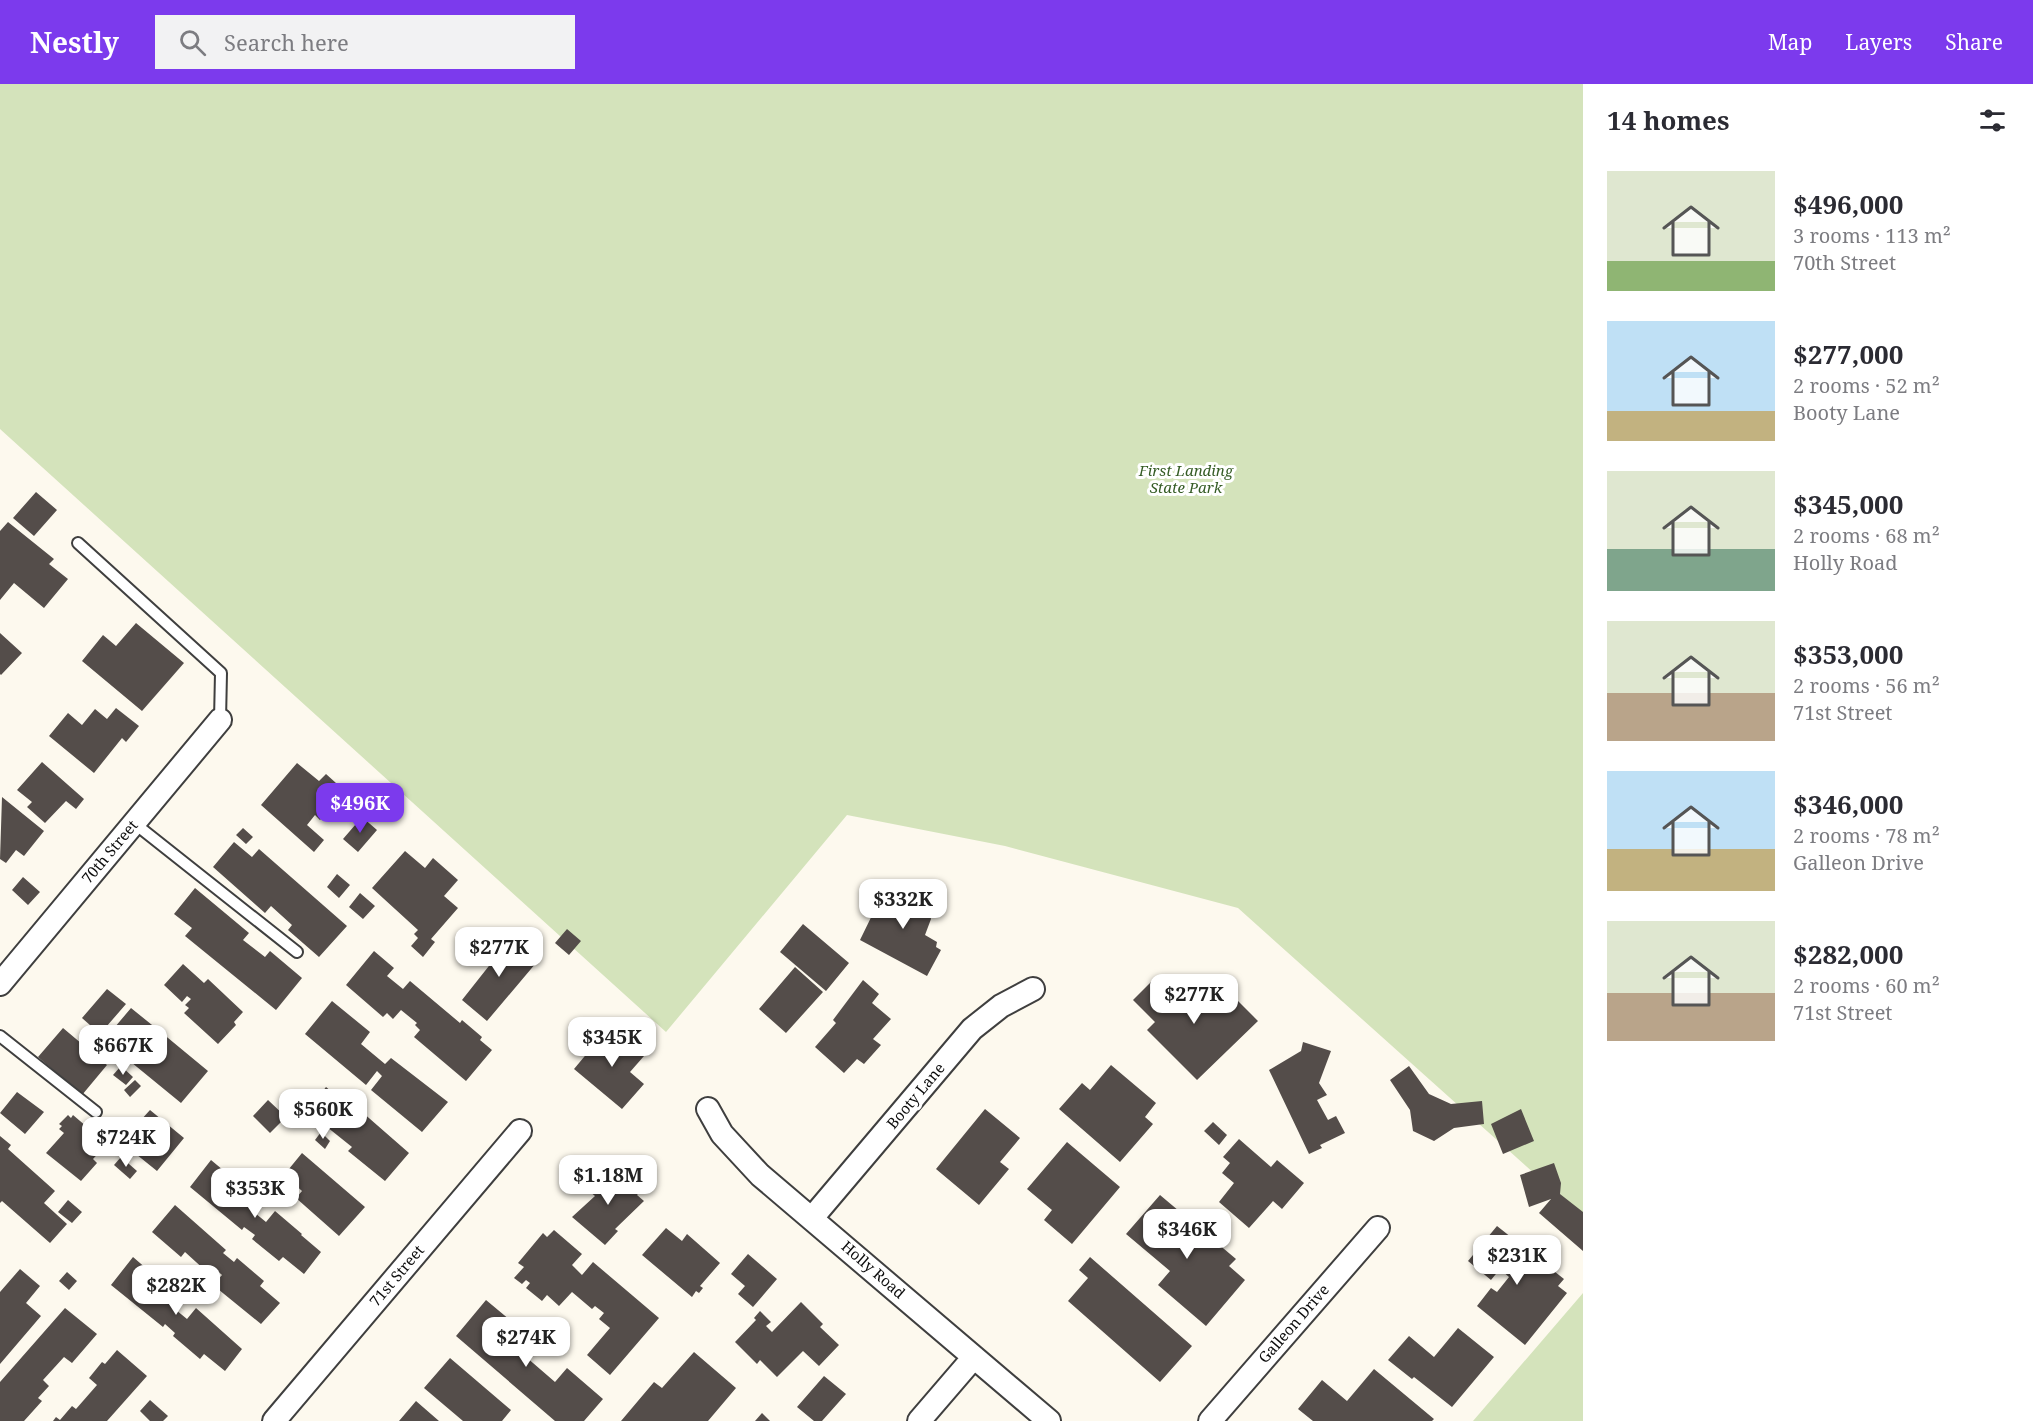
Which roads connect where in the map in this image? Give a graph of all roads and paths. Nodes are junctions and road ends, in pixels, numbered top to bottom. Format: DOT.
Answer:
graph roads {
  1 [pos="78,543"];
  2 [pos="220,720"];
  3 [pos="134,823"];
  4 [pos="297,952"];
  5 [pos="0,984"];
  6 [pos="1034,989"];
  7 [pos="0,1036"];
  8 [pos="708,1109"];
  9 [pos="96,1112"];
  10 [pos="520,1131"];
  11 [pos="812,1218"];
  12 [pos="1378,1228"];
  13 [pos="974,1357"];
  14 [pos="274,1421"];
  15 [pos="919,1421"];
  16 [pos="1049,1421"];
  17 [pos="1210,1421"];
  1 -- 2 [label="lane"];
  2 -- 3 [label="street, 70th Street"];
  3 -- 4 [label="lane"];
  3 -- 5 [label="street, 70th Street"];
  6 -- 11 [label="street, Booty Lane"];
  7 -- 9 [label="lane"];
  8 -- 11 [label="street, Holly Road"];
  10 -- 14 [label="street, 71st Street"];
  11 -- 13 [label="street, Holly Road"];
  12 -- 17 [label="street, Galleon Drive"];
  13 -- 15 [label="street"];
  13 -- 16 [label="street, Holly Road"];
}
